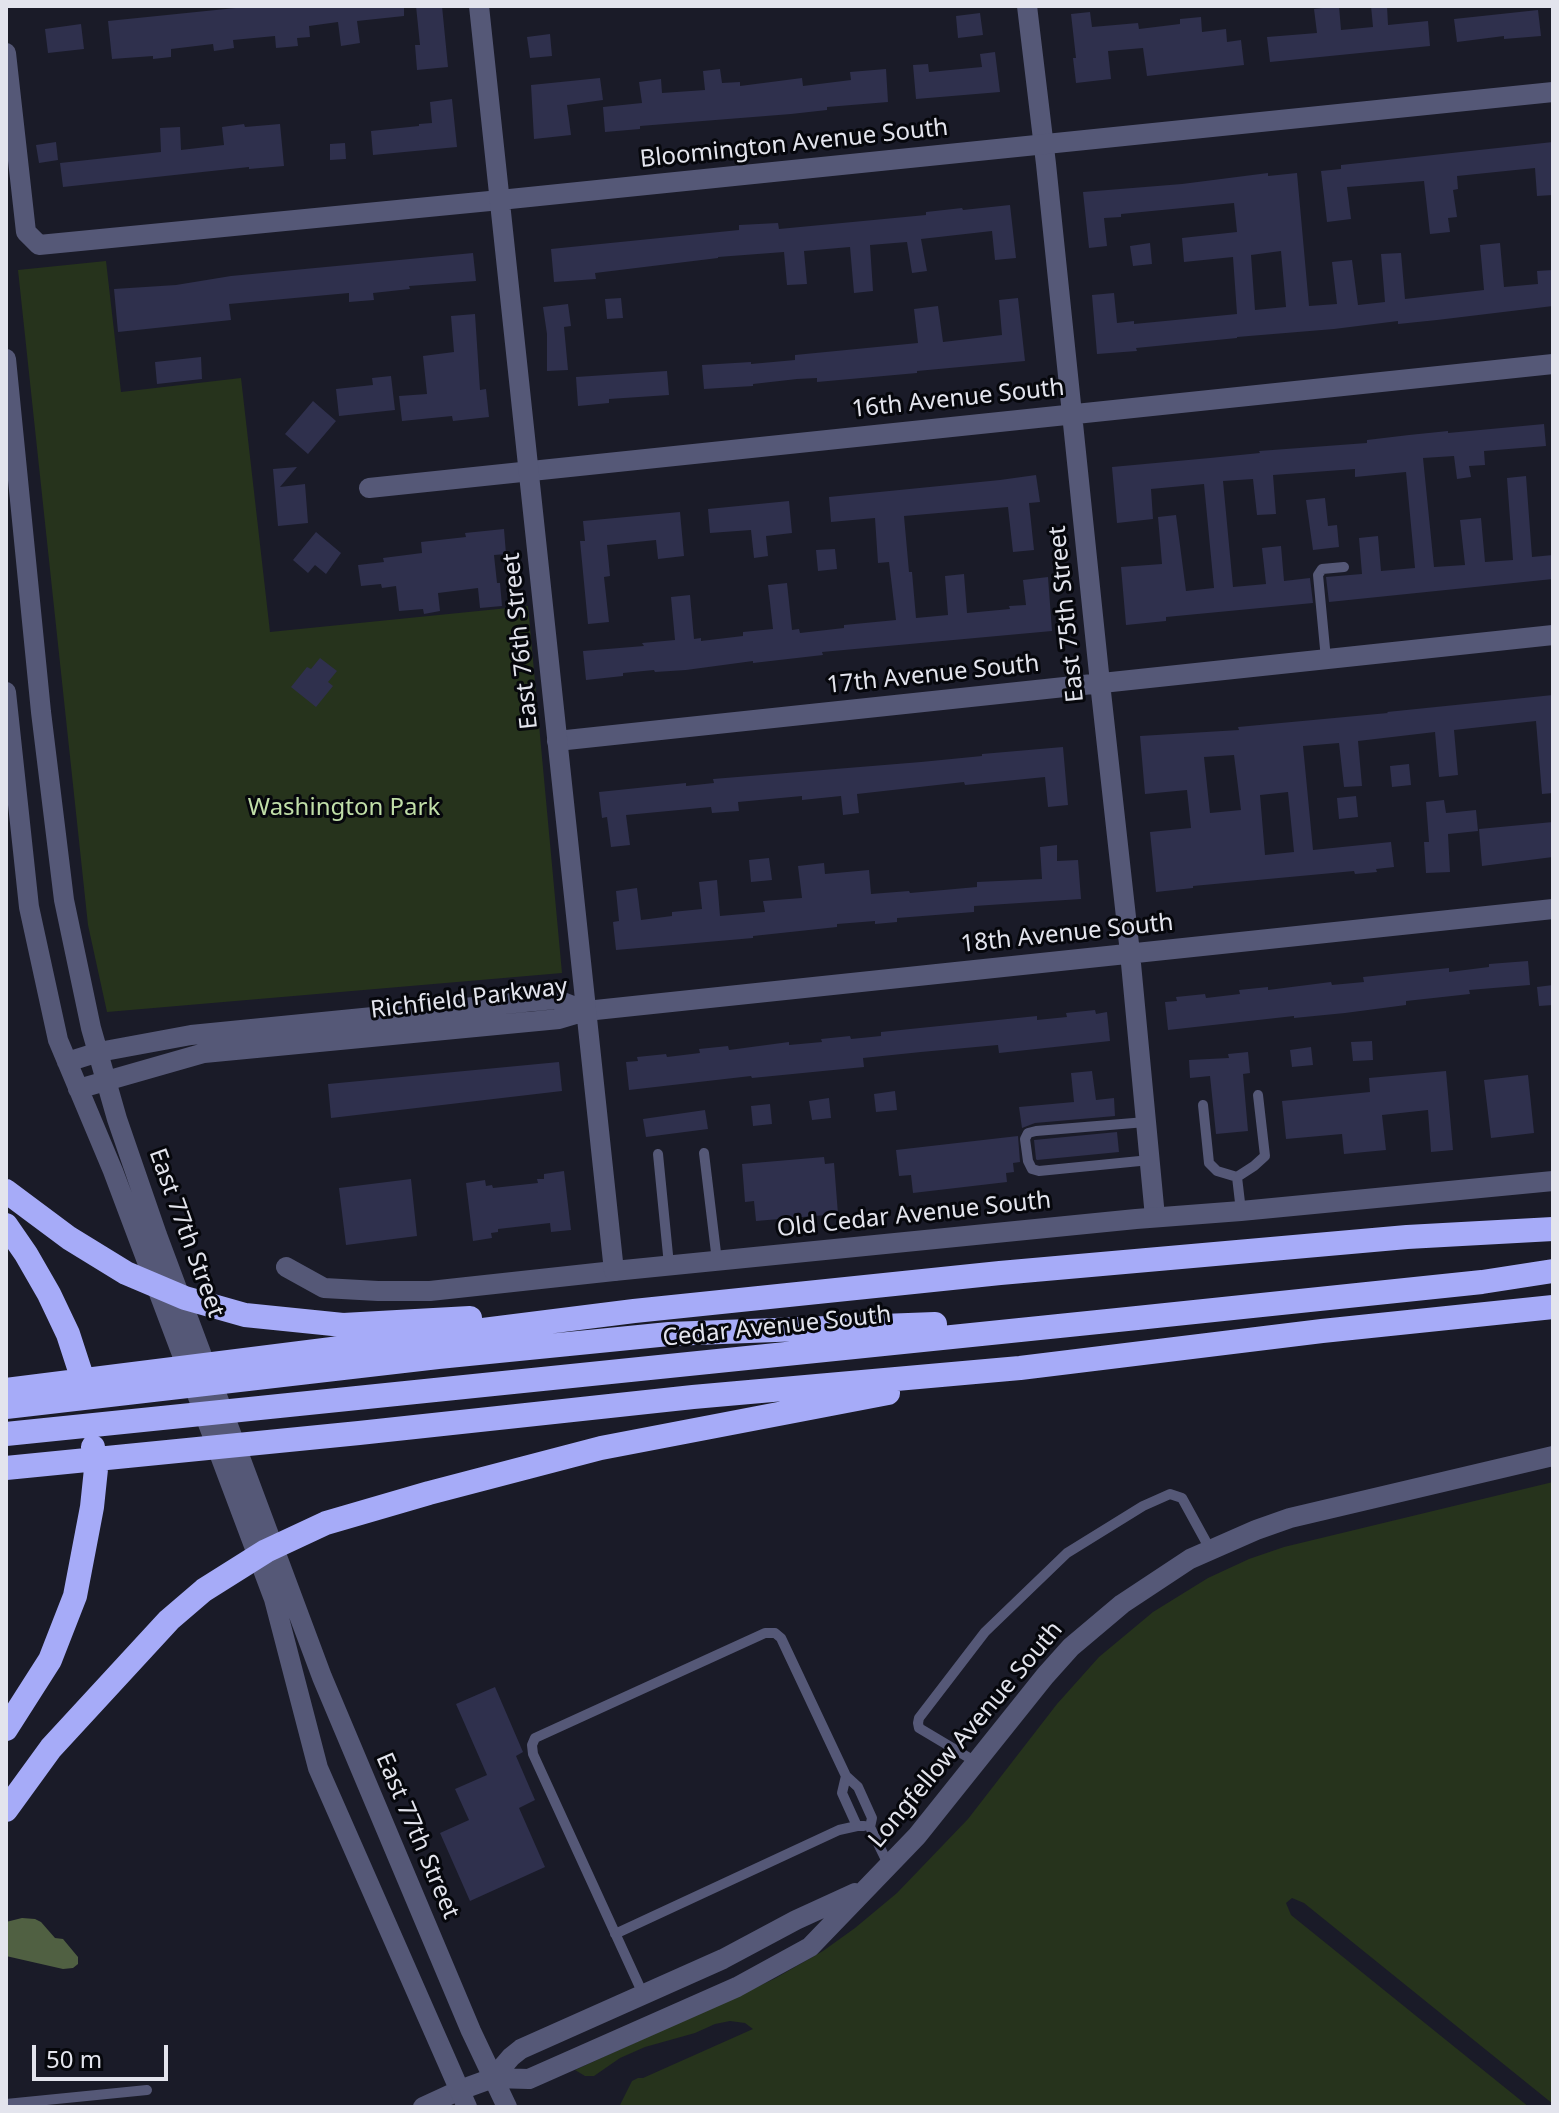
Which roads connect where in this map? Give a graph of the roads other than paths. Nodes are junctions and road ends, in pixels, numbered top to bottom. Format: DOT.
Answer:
graph roads {
  1 [pos="479,6"];
  2 [pos="1027,6"];
  3 [pos="6,53"];
  4 [pos="1553,92"];
  5 [pos="1044,144"];
  6 [pos="500,200"];
  7 [pos="6,359"];
  8 [pos="1553,364"];
  9 [pos="1073,413"];
  10 [pos="529,471"];
  11 [pos="369,488"];
  12 [pos="1344,567"];
  13 [pos="1553,635"];
  14 [pos="1326,659"];
  15 [pos="1100,683"];
  16 [pos="6,692"];
  17 [pos="9,740"];
  18 [pos="557,741"];
  19 [pos="11,787"];
  20 [pos="1553,909"];
  21 [pos="1130,953"];
  22 [pos="586,1011"];
  23 [pos="99,1052"];
  24 [pos="67,1062"];
  25 [pos="107,1080"];
  26 [pos="78,1089"];
  27 [pos="1258,1095"];
  28 [pos="1203,1105"];
  29 [pos="1146,1122"];
  30 [pos="704,1153"];
  31 [pos="658,1154"];
  32 [pos="1150,1160"];
  33 [pos="1237,1177"];
  34 [pos="1553,1181"];
  35 [pos="6,1191"];
  36 [pos="1241,1211"];
  37 [pos="1155,1217"];
  38 [pos="6,1225"];
  39 [pos="1553,1229"];
  40 [pos="717,1261"];
  41 [pos="669,1265"];
  42 [pos="286,1267"];
  43 [pos="614,1271"];
  44 [pos="1553,1271"];
  45 [pos="1553,1307"];
  46 [pos="634,1311"];
  47 [pos="1137,1318"];
  48 [pos="275,1366"];
  49 [pos="1020,1368"];
  50 [pos="9,1399"];
  51 [pos="14,1433"];
  52 [pos="1553,1456"];
  53 [pos="13,1467"];
  54 [pos="1210,1549"];
  55 [pos="6,1729"];
  56 [pos="51,1748"];
  57 [pos="976,1762"];
  58 [pos="846,1776"];
  59 [pos="6,1786"];
  60 [pos="6,1810"];
  61 [pos="857,1826"];
  62 [pos="870,1827"];
  63 [pos="889,1866"];
  64 [pos="866,1888"];
  65 [pos="615,1934"];
  66 [pos="643,1994"];
  67 [pos="493,2078"];
  68 [pos="147,2090"];
  69 [pos="463,2098"];
  70 [pos="6,2104"];
  71 [pos="423,2107"];
  72 [pos="507,2107"];
  1 -- 6 [label="street, East 76th Street"];
  2 -- 5 [label="street, East 75th Street"];
  3 -- 6 [label="street, Bloomington Avenue South"];
  4 -- 5 [label="street, Bloomington Avenue South"];
  5 -- 6 [label="street, Bloomington Avenue South"];
  5 -- 9 [label="street, East 75th Street"];
  6 -- 10 [label="street, East 76th Street"];
  7 -- 23 [label="street, East 77th Street"];
  8 -- 9 [label="street, 16th Avenue South"];
  9 -- 10 [label="street, 16th Avenue South"];
  9 -- 15 [label="street, East 75th Street"];
  10 -- 11 [label="street, 16th Avenue South"];
  10 -- 18 [label="street, East 76th Street"];
  12 -- 14 [label="lane"];
  13 -- 14 [label="street, 17th Avenue South"];
  14 -- 15 [label="street, 17th Avenue South"];
  15 -- 18 [label="street, 17th Avenue South"];
  15 -- 21 [label="street, East 75th Street"];
  16 -- 17 [label="street, East 77th Street"];
  17 -- 19 [label="street, East 77th Street"];
  18 -- 22 [label="street, East 76th Street"];
  19 -- 24 [label="street, East 77th Street"];
  20 -- 21 [label="street, 18th Avenue South"];
  21 -- 22 [label="street, 18th Avenue South"];
  21 -- 29 [label="street, East 75th Street"];
  22 -- 23 [label="street, Richfield Parkway"];
  22 -- 25 [label="street, Richfield Parkway"];
  22 -- 43 [label="street, East 76th Street"];
  23 -- 24 [label="street, Richfield Parkway"];
  23 -- 25 [label="street, East 77th Street"];
  24 -- 26 [label="street, East 77th Street"];
  25 -- 26 [label="street, Richfield Parkway"];
  25 -- 67 [label="street, East 77th Street"];
  26 -- 69 [label="street, East 77th Street"];
  27 -- 33 [label="lane"];
  28 -- 33 [label="lane"];
  29 -- 32 [label="street, East 75th Street"];
  29 -- 32 [label="lane"];
  30 -- 40 [label="lane"];
  31 -- 41 [label="lane"];
  32 -- 37 [label="street, East 75th Street"];
  33 -- 36 [label="lane"];
  34 -- 36 [label="street, Old Cedar Avenue South"];
  35 -- 46 [label="highway"];
  36 -- 37 [label="street, Old Cedar Avenue South"];
  37 -- 40 [label="street, Old Cedar Avenue South"];
  38 -- 55 [label="highway"];
  39 -- 46 [label="highway"];
  40 -- 41 [label="street, Old Cedar Avenue South"];
  41 -- 43 [label="street, Old Cedar Avenue South"];
  42 -- 43 [label="street, Old Cedar Avenue South"];
  44 -- 47 [label="highway, Cedar Avenue South"];
  45 -- 49 [label="highway"];
  46 -- 48 [label="highway"];
  47 -- 48 [label="highway"];
  47 -- 51 [label="highway, Cedar Avenue South"];
  48 -- 50 [label="highway"];
  49 -- 53 [label="highway"];
  49 -- 56 [label="highway"];
  52 -- 54 [label="street, Longfellow Avenue South"];
  54 -- 57 [label="street, Longfellow Avenue South"];
  54 -- 57 [label="lane"];
  56 -- 59 [label="highway"];
  56 -- 60 [label="highway"];
  57 -- 63 [label="street, Longfellow Avenue South"];
  58 -- 61 [label="lane"];
  58 -- 62 [label="lane"];
  58 -- 65 [label="lane"];
  61 -- 62 [label="lane"];
  61 -- 65 [label="lane"];
  62 -- 63 [label="lane"];
  63 -- 64 [label="street, Longfellow Avenue South"];
  64 -- 66 [label="street, Longfellow Avenue South"];
  64 -- 67 [label="street, Longfellow Avenue South"];
  65 -- 66 [label="lane"];
  66 -- 67 [label="street, Longfellow Avenue South"];
  67 -- 69 [label="street, Longfellow Avenue South"];
  67 -- 72 [label="street, East 77th Street"];
  68 -- 70 [label="lane"];
  69 -- 71 [label="street, Longfellow Avenue South"];
}
